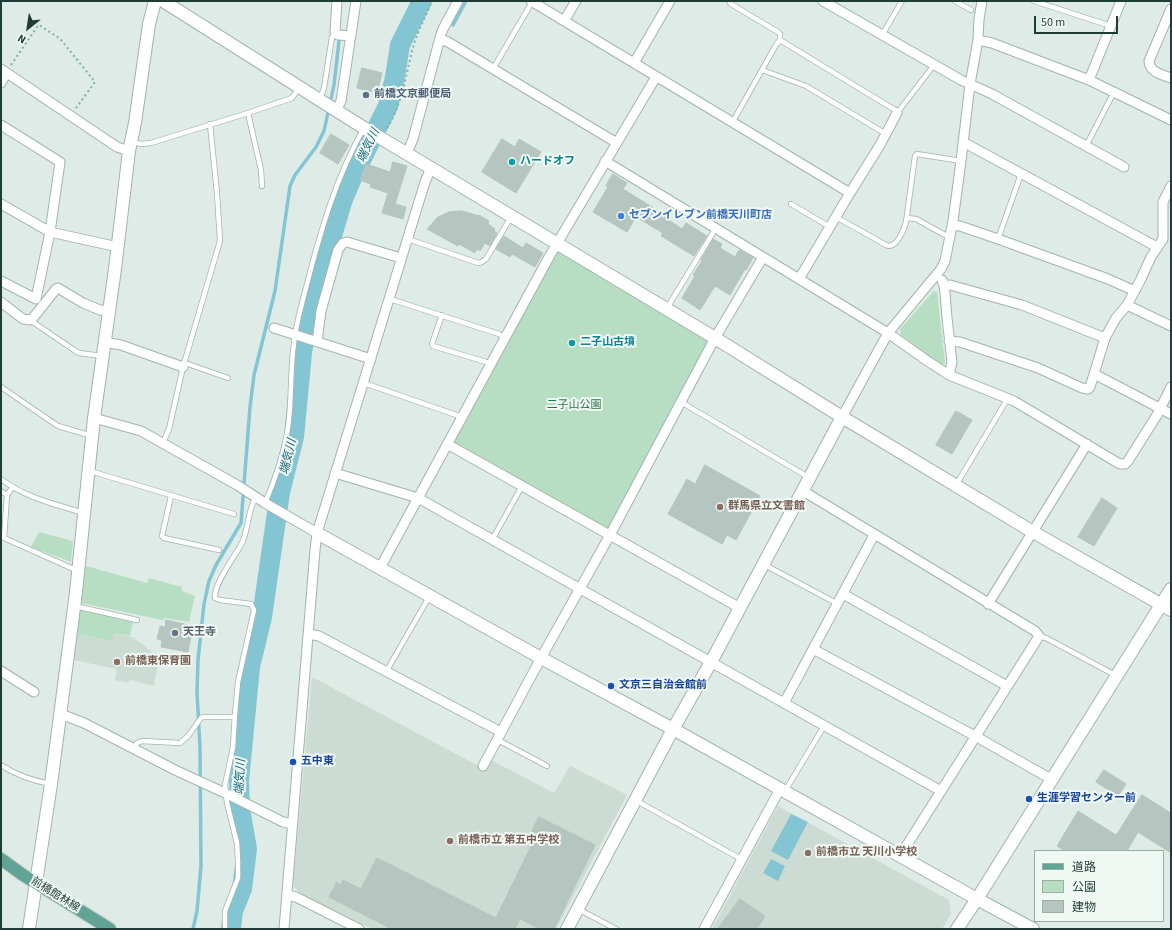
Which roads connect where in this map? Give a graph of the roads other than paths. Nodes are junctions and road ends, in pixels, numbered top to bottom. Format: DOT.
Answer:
graph roads {
  1 [pos="155,1"];
  2 [pos="163,1"];
  3 [pos="337,1"];
  4 [pos="356,1"];
  5 [pos="458,1"];
  6 [pos="576,1"];
  7 [pos="669,1"];
  8 [pos="729,1"];
  9 [pos="823,1"];
  10 [pos="902,1"];
  11 [pos="955,1"];
  12 [pos="982,1"];
  13 [pos="1034,1"];
  14 [pos="1121,1"];
  15 [pos="532,2"];
  16 [pos="838,4"];
  17 [pos="1171,9"];
  18 [pos="971,10"];
  19 [pos="564,21"];
  20 [pos="1111,26"];
  21 [pos="336,34"];
  22 [pos="882,34"];
  23 [pos="351,36"];
  24 [pos="440,39"];
  25 [pos="780,40"];
  26 [pos="978,40"];
  27 [pos="634,63"];
  28 [pos="934,65"];
  29 [pos="493,69"];
  30 [pos="762,70"];
  31 [pos="4,71"];
  32 [pos="656,77"];
  33 [pos="1171,78"];
  34 [pos="1089,80"];
  35 [pos="1,83"];
  36 [pos="970,84"];
  37 [pos="299,88"];
  38 [pos="1114,92"];
  39 [pos="319,100"];
  40 [pos="336,110"];
  41 [pos="248,113"];
  42 [pos="897,113"];
  43 [pos="1171,120"];
  44 [pos="732,123"];
  45 [pos="210,124"];
  46 [pos="1,125"];
  47 [pos="364,128"];
  48 [pos="886,134"];
  49 [pos="963,142"];
  50 [pos="617,143"];
  51 [pos="130,146"];
  52 [pos="1086,146"];
  53 [pos="407,153"];
  54 [pos="605,161"];
  55 [pos="962,161"];
  56 [pos="1124,167"];
  57 [pos="431,168"];
  58 [pos="1021,174"];
  59 [pos="262,186"];
  60 [pos="1171,186"];
  61 [pos="850,193"];
  62 [pos="1,204"];
  63 [pos="791,204"];
  64 [pos="511,216"];
  65 [pos="836,217"];
  66 [pos="907,218"];
  67 [pos="952,225"];
  68 [pos="830,227"];
  69 [pos="716,228"];
  70 [pos="50,232"];
  71 [pos="950,236"];
  72 [pos="408,239"];
  73 [pos="998,239"];
  74 [pos="1167,241"];
  75 [pos="556,244"];
  76 [pos="118,247"];
  77 [pos="1157,247"];
  78 [pos="764,257"];
  79 [pos="402,258"];
  80 [pos="937,275"];
  81 [pos="800,279"];
  82 [pos="1,281"];
  83 [pos="944,286"];
  84 [pos="1135,291"];
  85 [pos="390,299"];
  86 [pos="1,302"];
  87 [pos="1127,305"];
  88 [pos="666,309"];
  89 [pos="109,311"];
  90 [pos="442,315"];
  91 [pos="30,320"];
  92 [pos="1171,326"];
  93 [pos="274,328"];
  94 [pos="888,333"];
  95 [pos="295,335"];
  96 [pos="505,338"];
  97 [pos="715,338"];
  98 [pos="1105,338"];
  99 [pos="949,341"];
  100 [pos="104,342"];
  101 [pos="317,342"];
  102 [pos="102,356"];
  103 [pos="371,359"];
  104 [pos="490,364"];
  105 [pos="184,365"];
  106 [pos="1094,374"];
  107 [pos="949,376"];
  108 [pos="228,378"];
  109 [pos="364,383"];
  110 [pos="1,387"];
  111 [pos="1171,387"];
  112 [pos="1008,398"];
  113 [pos="680,402"];
  114 [pos="1161,408"];
  115 [pos="1171,414"];
  116 [pos="462,417"];
  117 [pos="842,417"];
  118 [pos="94,418"];
  119 [pos="92,436"];
  120 [pos="163,443"];
  121 [pos="447,444"];
  122 [pos="1087,444"];
  123 [pos="88,471"];
  124 [pos="335,474"];
  125 [pos="810,477"];
  126 [pos="1,479"];
  127 [pos="523,485"];
  128 [pos="956,485"];
  129 [pos="12,488"];
  130 [pos="1,491"];
  131 [pos="803,491"];
  132 [pos="7,494"];
  133 [pos="171,496"];
  134 [pos="256,497"];
  135 [pos="418,498"];
  136 [pos="265,503"];
  137 [pos="84,513"];
  138 [pos="234,514"];
  139 [pos="1033,532"];
  140 [pos="317,533"];
  141 [pos="610,535"];
  142 [pos="874,535"];
  143 [pos="492,540"];
  144 [pos="219,550"];
  145 [pos="763,564"];
  146 [pos="380,568"];
  147 [pos="78,571"];
  148 [pos="580,589"];
  149 [pos="1171,589"];
  150 [pos="843,594"];
  151 [pos="429,596"];
  152 [pos="838,604"];
  153 [pos="988,604"];
  154 [pos="74,606"];
  155 [pos="1166,607"];
  156 [pos="740,608"];
  157 [pos="137,620"];
  158 [pos="309,634"];
  159 [pos="1038,636"];
  160 [pos="813,649"];
  161 [pos="541,658"];
  162 [pos="711,662"];
  163 [pos="1,671"];
  164 [pos="386,672"];
  165 [pos="1117,676"];
  166 [pos="1007,686"];
  167 [pos="34,692"];
  168 [pos="784,703"];
  169 [pos="60,716"];
  170 [pos="234,717"];
  171 [pos="824,726"];
  172 [pos="673,729"];
  173 [pos="499,736"];
  174 [pos="975,736"];
  175 [pos="134,749"];
  176 [pos="1,765"];
  177 [pos="483,766"];
  178 [pos="547,766"];
  179 [pos="1051,779"];
  180 [pos="51,784"];
  181 [pos="782,790"];
  182 [pos="941,791"];
  183 [pos="225,793"];
  184 [pos="635,800"];
  185 [pos="292,824"];
  186 [pos="900,856"];
  187 [pos="1,859"];
  188 [pos="741,859"];
  189 [pos="35,882"];
  190 [pos="287,895"];
  191 [pos="977,898"];
  192 [pos="578,909"];
  193 [pos="29,929"];
  194 [pos="110,929"];
  195 [pos="224,929"];
  196 [pos="284,929"];
  197 [pos="359,929"];
  198 [pos="567,929"];
  199 [pos="616,929"];
  200 [pos="704,929"];
  201 [pos="957,929"];
  202 [pos="1033,929"];
  1 -- 51 [label="street"];
  2 -- 37 [label="street"];
  3 -- 21 [label="street"];
  4 -- 23 [label="street"];
  5 -- 24 [label="street"];
  6 -- 19 [label="street"];
  7 -- 27 [label="street"];
  8 -- 25 [label="lane"];
  9 -- 16 [label="street"];
  10 -- 22 [label="lane"];
  11 -- 18 [label="lane"];
  12 -- 26 [label="street"];
  13 -- 20 [label="lane"];
  14 -- 20 [label="street"];
  15 -- 19 [label="street"];
  15 -- 29 [label="lane"];
  16 -- 22 [label="street"];
  17 -- 33 [label="street"];
  19 -- 27 [label="street"];
  20 -- 34 [label="street"];
  21 -- 23 [label="street"];
  21 -- 39 [label="lane"];
  22 -- 28 [label="street"];
  23 -- 40 [label="street"];
  24 -- 29 [label="street"];
  24 -- 53 [label="street"];
  25 -- 30 [label="lane"];
  25 -- 42 [label="lane"];
  26 -- 34 [label="street"];
  26 -- 36 [label="street"];
  27 -- 32 [label="street"];
  28 -- 36 [label="street"];
  28 -- 42 [label="lane"];
  29 -- 50 [label="street"];
  30 -- 44 [label="lane"];
  30 -- 48 [label="lane"];
  31 -- 35 [label="street"];
  31 -- 51 [label="street"];
  32 -- 44 [label="street"];
  32 -- 50 [label="street"];
  34 -- 38 [label="street"];
  36 -- 49 [label="street"];
  36 -- 52 [label="street"];
  37 -- 39 [label="street"];
  37 -- 41 [label="lane"];
  38 -- 43 [label="street"];
  38 -- 52 [label="lane"];
  39 -- 40 [label="street"];
  40 -- 47 [label="street"];
  41 -- 45 [label="lane"];
  41 -- 59 [label="lane"];
  42 -- 48 [label="street"];
  44 -- 61 [label="street"];
  45 -- 51 [label="lane"];
  45 -- 105 [label="lane"];
  46 -- 70 [label="street"];
  47 -- 53 [label="street"];
  47 -- 95 [label="lane"];
  48 -- 61 [label="street"];
  49 -- 55 [label="street"];
  49 -- 58 [label="street"];
  50 -- 54 [label="street"];
  51 -- 76 [label="street"];
  52 -- 56 [label="street"];
  53 -- 57 [label="street"];
  54 -- 69 [label="street"];
  54 -- 75 [label="street"];
  55 -- 66 [label="lane"];
  55 -- 67 [label="street"];
  57 -- 64 [label="street"];
  57 -- 72 [label="street"];
  58 -- 73 [label="lane"];
  58 -- 77 [label="street"];
  60 -- 74 [label="street"];
  61 -- 65 [label="street"];
  62 -- 70 [label="street"];
  63 -- 68 [label="lane"];
  64 -- 72 [label="lane"];
  64 -- 75 [label="street"];
  65 -- 66 [label="lane"];
  65 -- 68 [label="street"];
  66 -- 71 [label="lane"];
  67 -- 71 [label="street"];
  67 -- 73 [label="street"];
  68 -- 81 [label="street"];
  69 -- 78 [label="street"];
  69 -- 88 [label="lane"];
  70 -- 76 [label="street"];
  70 -- 82 [label="street"];
  71 -- 80 [label="street"];
  72 -- 79 [label="street"];
  73 -- 84 [label="street"];
  74 -- 77 [label="street"];
  75 -- 88 [label="street"];
  75 -- 96 [label="street"];
  76 -- 89 [label="street"];
  77 -- 84 [label="street"];
  78 -- 81 [label="street"];
  78 -- 97 [label="street"];
  79 -- 85 [label="street"];
  79 -- 101 [label="street"];
  80 -- 83 [label="street"];
  80 -- 94 [label="street"];
  81 -- 94 [label="street"];
  83 -- 98 [label="street"];
  83 -- 99 [label="street"];
  84 -- 87 [label="street"];
  85 -- 90 [label="lane"];
  85 -- 103 [label="street"];
  86 -- 91 [label="street"];
  87 -- 92 [label="street"];
  87 -- 98 [label="street"];
  88 -- 97 [label="street"];
  89 -- 91 [label="street"];
  89 -- 100 [label="street"];
  90 -- 96 [label="lane"];
  90 -- 104 [label="lane"];
  91 -- 102 [label="lane"];
  93 -- 95 [label="street"];
  94 -- 107 [label="street"];
  94 -- 117 [label="street"];
  95 -- 101 [label="street"];
  95 -- 136 [label="lane"];
  96 -- 104 [label="street"];
  97 -- 113 [label="street"];
  97 -- 117 [label="street"];
  98 -- 106 [label="street"];
  99 -- 106 [label="street"];
  99 -- 107 [label="street"];
  100 -- 102 [label="street"];
  100 -- 105 [label="street"];
  101 -- 103 [label="street"];
  102 -- 118 [label="street"];
  103 -- 109 [label="street"];
  104 -- 116 [label="street"];
  105 -- 108 [label="lane"];
  105 -- 120 [label="lane"];
  106 -- 114 [label="street"];
  107 -- 112 [label="street"];
  109 -- 116 [label="lane"];
  109 -- 124 [label="street"];
  110 -- 119 [label="lane"];
  111 -- 114 [label="street"];
  112 -- 122 [label="street"];
  112 -- 128 [label="lane"];
  113 -- 125 [label="lane"];
  113 -- 141 [label="street"];
  114 -- 115 [label="street"];
  114 -- 122 [label="street"];
  116 -- 121 [label="street"];
  117 -- 125 [label="street"];
  117 -- 128 [label="street"];
  118 -- 119 [label="street"];
  118 -- 120 [label="street"];
  119 -- 123 [label="street"];
  120 -- 134 [label="street"];
  121 -- 127 [label="street"];
  121 -- 135 [label="street"];
  122 -- 139 [label="street"];
  123 -- 133 [label="lane"];
  123 -- 137 [label="street"];
  124 -- 135 [label="street"];
  124 -- 140 [label="street"];
  125 -- 131 [label="street"];
  126 -- 129 [label="lane"];
  127 -- 141 [label="street"];
  127 -- 143 [label="lane"];
  128 -- 139 [label="street"];
  129 -- 132 [label="lane"];
  129 -- 137 [label="lane"];
  130 -- 132 [label="lane"];
  131 -- 142 [label="street"];
  131 -- 145 [label="street"];
  132 -- 147 [label="lane"];
  133 -- 138 [label="lane"];
  133 -- 144 [label="lane"];
  134 -- 136 [label="street"];
  134 -- 170 [label="lane"];
  135 -- 143 [label="street"];
  135 -- 146 [label="street"];
  136 -- 140 [label="street"];
  137 -- 147 [label="street"];
  139 -- 153 [label="street"];
  139 -- 155 [label="street"];
  140 -- 146 [label="street"];
  140 -- 158 [label="street"];
  141 -- 148 [label="street"];
  141 -- 156 [label="street"];
  142 -- 150 [label="street"];
  142 -- 153 [label="street"];
  143 -- 148 [label="street"];
  145 -- 152 [label="lane"];
  145 -- 156 [label="street"];
  146 -- 151 [label="street"];
  147 -- 154 [label="street"];
  148 -- 161 [label="street"];
  148 -- 162 [label="street"];
  149 -- 155 [label="street"];
  150 -- 152 [label="street"];
  150 -- 166 [label="street"];
  151 -- 161 [label="street"];
  151 -- 164 [label="lane"];
  152 -- 160 [label="street"];
  153 -- 159 [label="street"];
  154 -- 157 [label="lane"];
  154 -- 169 [label="street"];
  155 -- 165 [label="street"];
  156 -- 162 [label="street"];
  158 -- 164 [label="street"];
  158 -- 185 [label="street"];
  159 -- 165 [label="lane"];
  159 -- 166 [label="street"];
  160 -- 168 [label="street"];
  160 -- 174 [label="street"];
  161 -- 172 [label="street"];
  161 -- 173 [label="street"];
  162 -- 168 [label="street"];
  162 -- 172 [label="street"];
  163 -- 167 [label="street"];
  164 -- 173 [label="street"];
  165 -- 179 [label="street"];
  166 -- 174 [label="street"];
  168 -- 171 [label="street"];
  169 -- 175 [label="street"];
  169 -- 180 [label="street"];
  170 -- 175 [label="lane"];
  170 -- 183 [label="lane"];
  171 -- 181 [label="lane"];
  171 -- 182 [label="street"];
  172 -- 181 [label="street"];
  172 -- 184 [label="street"];
  173 -- 177 [label="street"];
  173 -- 178 [label="lane"];
  174 -- 179 [label="street"];
  174 -- 182 [label="street"];
  175 -- 183 [label="street"];
  176 -- 180 [label="lane"];
  179 -- 191 [label="street"];
  180 -- 189 [label="street"];
  181 -- 186 [label="street"];
  181 -- 188 [label="street"];
  182 -- 186 [label="street"];
  183 -- 185 [label="street"];
  183 -- 195 [label="lane"];
  184 -- 188 [label="lane"];
  184 -- 192 [label="street"];
  185 -- 190 [label="street"];
  186 -- 191 [label="street"];
  187 -- 189 [label="main road, 前橋館林線"];
  188 -- 200 [label="street"];
  189 -- 193 [label="street"];
  189 -- 194 [label="main road, 前橋館林線"];
  190 -- 196 [label="street"];
  190 -- 197 [label="street"];
  191 -- 201 [label="street"];
  191 -- 202 [label="street"];
  192 -- 198 [label="street"];
  192 -- 199 [label="lane"];
}
